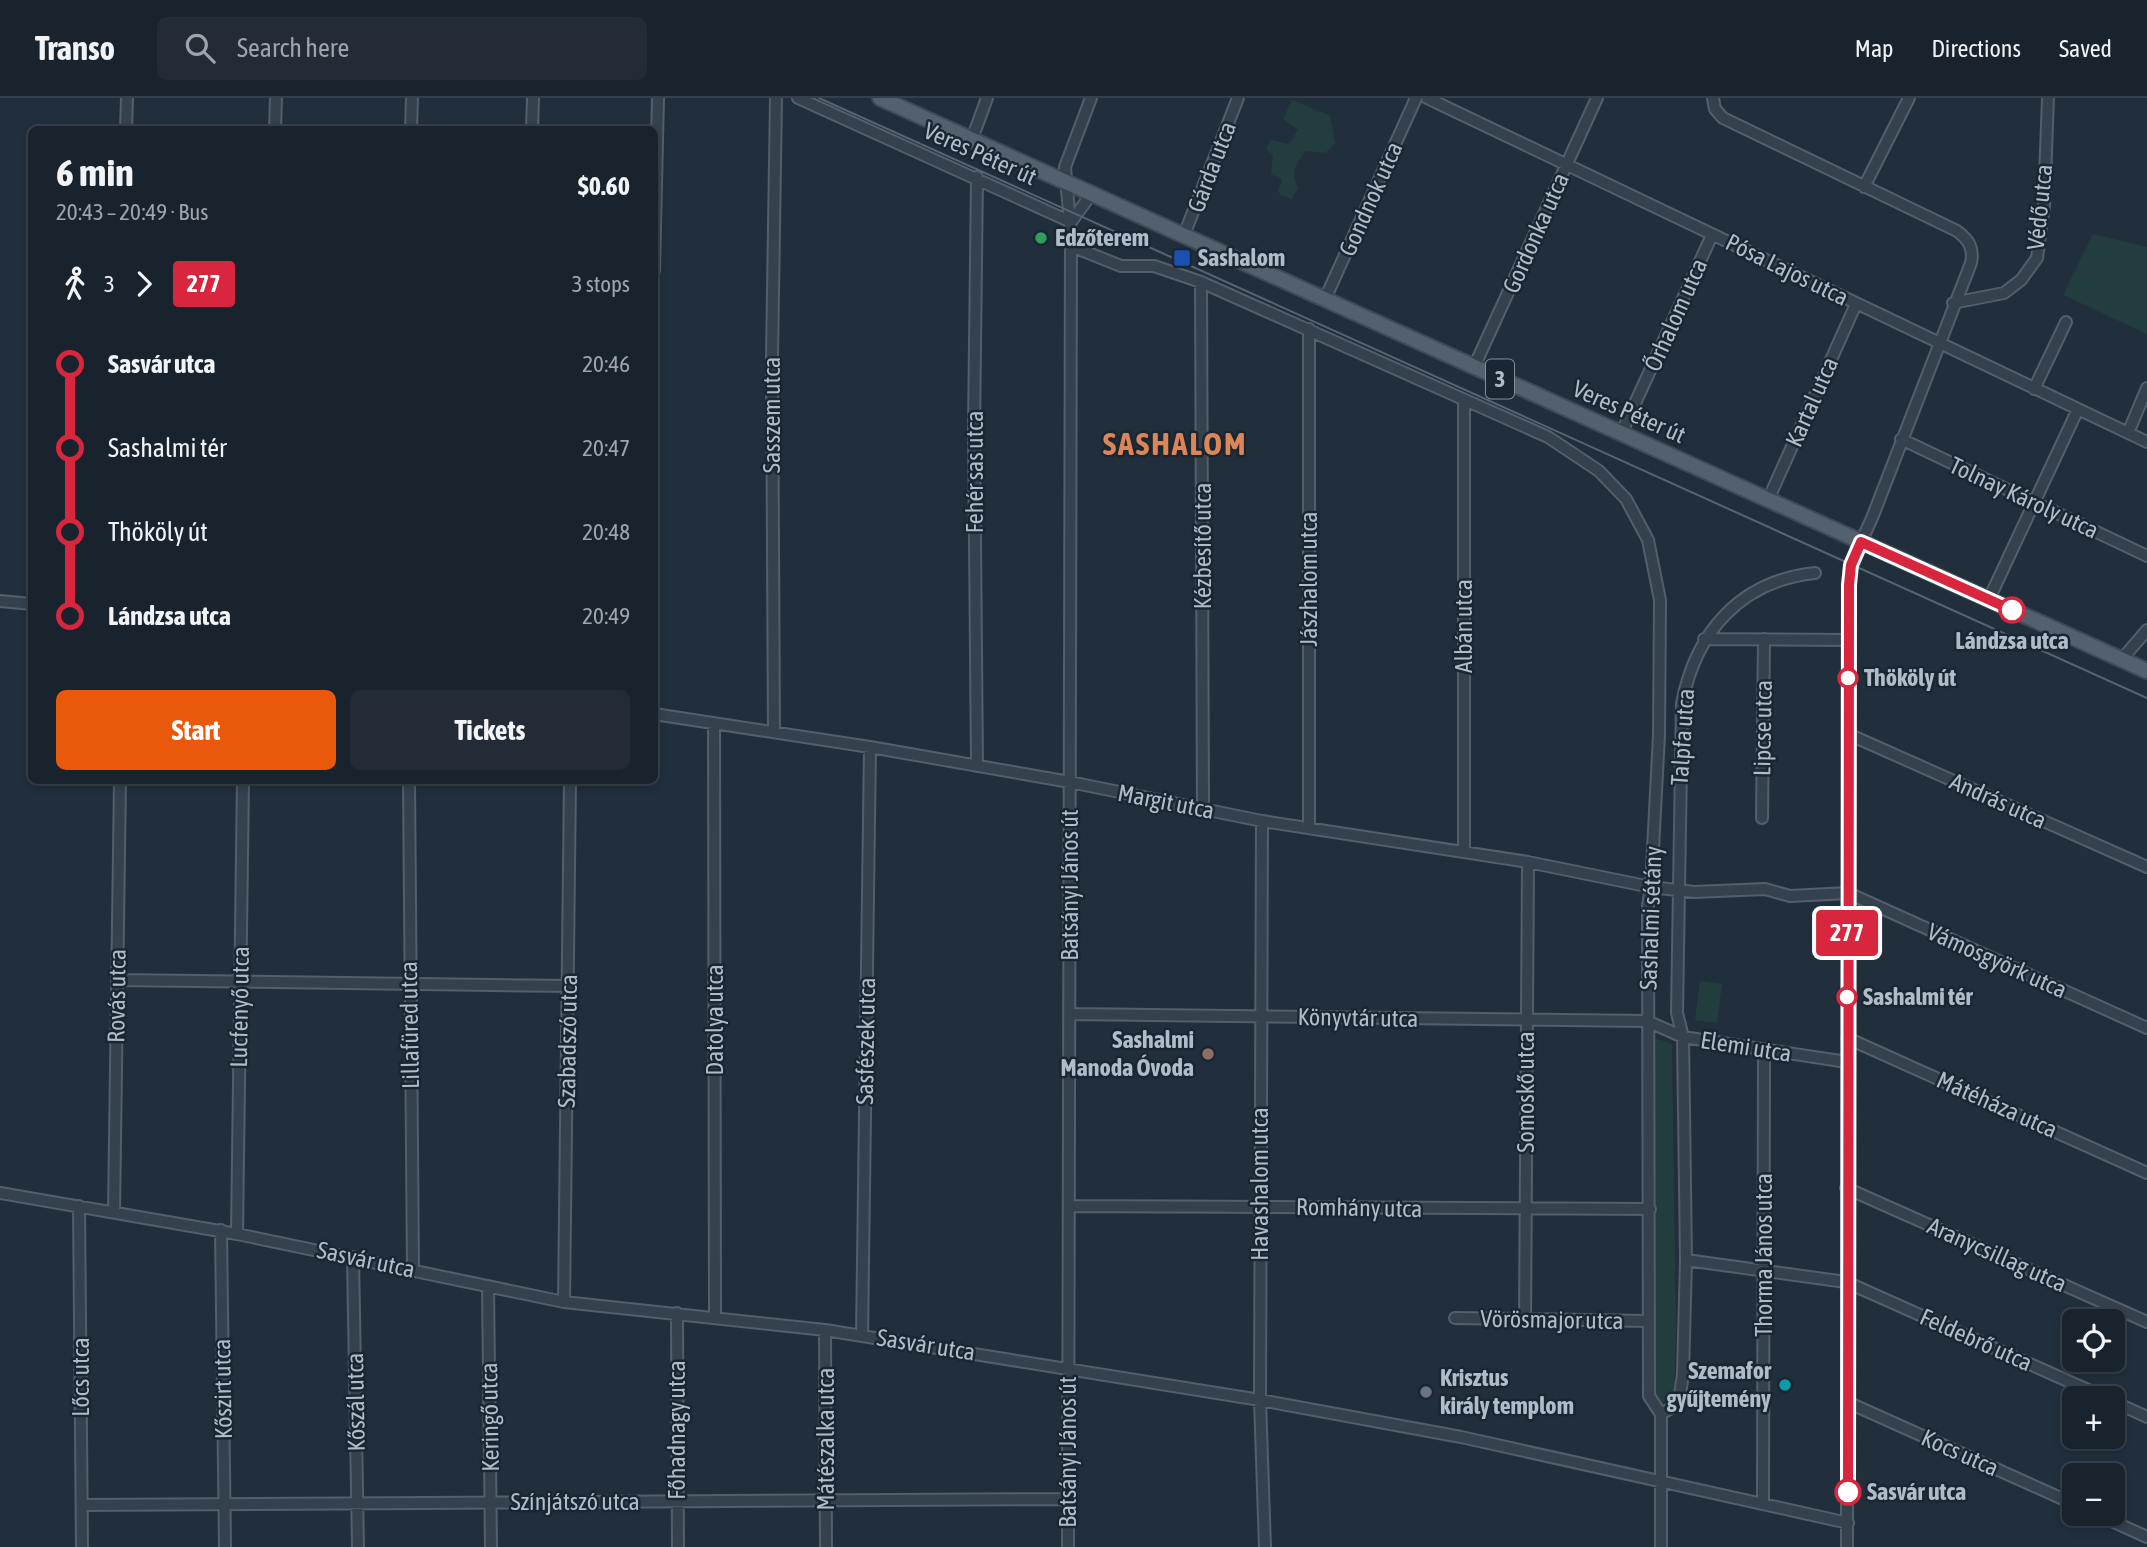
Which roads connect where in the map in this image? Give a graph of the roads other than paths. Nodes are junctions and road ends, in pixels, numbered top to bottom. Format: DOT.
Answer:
graph roads {
  1 [pos="127,98"];
  2 [pos="276,98"];
  3 [pos="412,98"];
  4 [pos="533,98"];
  5 [pos="658,98"];
  6 [pos="776,98"];
  7 [pos="798,98"];
  8 [pos="880,98"];
  9 [pos="988,98"];
  10 [pos="1091,98"];
  11 [pos="1238,98"];
  12 [pos="1416,98"];
  13 [pos="1427,98"];
  14 [pos="1597,98"];
  15 [pos="1713,98"];
  16 [pos="2048,98"];
  17 [pos="1904,100"];
  18 [pos="126,126"];
  19 [pos="275,126"];
  20 [pos="411,126"];
  21 [pos="532,126"];
  22 [pos="657,126"];
  23 [pos="972,139"];
  24 [pos="1567,165"];
  25 [pos="977,177"];
  26 [pos="1065,181"];
  27 [pos="1864,187"];
  28 [pos="1092,193"];
  29 [pos="1070,222"];
  30 [pos="1712,234"];
  31 [pos="1184,235"];
  32 [pos="1071,246"];
  33 [pos="1201,282"];
  34 [pos="1325,299"];
  35 [pos="1856,303"];
  36 [pos="1953,303"];
  37 [pos="2066,322"];
  38 [pos="1309,329"];
  39 [pos="1938,342"];
  40 [pos="1474,367"];
  41 [pos="2147,388"];
  42 [pos="2034,389"];
  43 [pos="1464,400"];
  44 [pos="2078,409"];
  45 [pos="1622,433"];
  46 [pos="2128,433"];
  47 [pos="1901,439"];
  48 [pos="2147,442"];
  49 [pos="1769,500"];
  50 [pos="2033,503"];
  51 [pos="1861,542"];
  52 [pos="2147,556"];
  53 [pos="1815,573"];
  54 [pos="1989,600"];
  55 [pos="0,601"];
  56 [pos="28,604"];
  57 [pos="2147,630"];
  58 [pos="1704,639"];
  59 [pos="1764,639"];
  60 [pos="1848,640"];
  61 [pos="2122,659"];
  62 [pos="2147,671"];
  63 [pos="658,716"];
  64 [pos="714,723"];
  65 [pos="774,732"];
  66 [pos="1848,734"];
  67 [pos="1659,735"];
  68 [pos="1679,736"];
  69 [pos="870,747"];
  70 [pos="977,766"];
  71 [pos="1070,782"];
  72 [pos="120,784"];
  73 [pos="243,784"];
  74 [pos="409,784"];
  75 [pos="570,784"];
  76 [pos="1203,810"];
  77 [pos="1762,818"];
  78 [pos="1262,821"];
  79 [pos="1308,828"];
  80 [pos="1464,852"];
  81 [pos="1528,862"];
  82 [pos="2147,867"];
  83 [pos="1651,887"];
  84 [pos="1678,889"];
  85 [pos="1848,893"];
  86 [pos="117,980"];
  87 [pos="241,982"];
  88 [pos="409,984"];
  89 [pos="570,986"];
  90 [pos="1070,1014"];
  91 [pos="1261,1016"];
  92 [pos="1527,1021"];
  93 [pos="1647,1021"];
  94 [pos="2147,1028"];
  95 [pos="1683,1037"];
  96 [pos="1847,1038"];
  97 [pos="1764,1050"];
  98 [pos="1847,1062"];
  99 [pos="2147,1172"];
  100 [pos="1846,1188"];
  101 [pos="0,1193"];
  102 [pos="79,1206"];
  103 [pos="1069,1206"];
  104 [pos="1260,1207"];
  105 [pos="1650,1209"];
  106 [pos="1526,1210"];
  107 [pos="114,1212"];
  108 [pos="221,1230"];
  109 [pos="237,1234"];
  110 [pos="353,1257"];
  111 [pos="1686,1260"];
  112 [pos="1765,1269"];
  113 [pos="413,1270"];
  114 [pos="1846,1282"];
  115 [pos="488,1287"];
  116 [pos="564,1302"];
  117 [pos="677,1313"];
  118 [pos="715,1317"];
  119 [pos="1455,1318"];
  120 [pos="1525,1321"];
  121 [pos="1648,1321"];
  122 [pos="2147,1322"];
  123 [pos="825,1330"];
  124 [pos="862,1336"];
  125 [pos="1068,1368"];
  126 [pos="2079,1386"];
  127 [pos="1259,1400"];
  128 [pos="1847,1402"];
  129 [pos="2125,1407"];
  130 [pos="1661,1414"];
  131 [pos="2147,1417"];
  132 [pos="1661,1481"];
  133 [pos="1069,1499"];
  134 [pos="2062,1499"];
  135 [pos="826,1501"];
  136 [pos="678,1502"];
  137 [pos="358,1503"];
  138 [pos="491,1503"];
  139 [pos="1763,1503"];
  140 [pos="225,1504"];
  141 [pos="82,1505"];
  142 [pos="1848,1523"];
  143 [pos="2123,1526"];
  144 [pos="2147,1537"];
  145 [pos="1850,1546"];
  146 [pos="82,1547"];
  147 [pos="225,1547"];
  148 [pos="358,1547"];
  149 [pos="491,1547"];
  150 [pos="678,1547"];
  151 [pos="826,1547"];
  152 [pos="1068,1547"];
  153 [pos="1265,1547"];
  154 [pos="1661,1547"];
  1 -- 18 [label="street"];
  2 -- 19 [label="street"];
  3 -- 20 [label="street"];
  4 -- 21 [label="street"];
  5 -- 22 [label="street"];
  6 -- 65 [label="street, Sasszem utca"];
  7 -- 25 [label="street, Veres Péter út"];
  8 -- 23 [label="main road, Veres Péter út / 3"];
  9 -- 23 [label="street"];
  10 -- 26 [label="street, Batsányi János út"];
  11 -- 31 [label="street, Gárda utca"];
  12 -- 34 [label="street, Gondnok utca"];
  13 -- 24 [label="street, Pósa Lajos utca"];
  14 -- 24 [label="street, Gordonka utca"];
  15 -- 27 [label="street"];
  16 -- 36 [label="street, Védő utca"];
  17 -- 27 [label="street"];
  23 -- 26 [label="main road, Veres Péter út / 3"];
  24 -- 30 [label="street, Pósa Lajos utca"];
  24 -- 40 [label="street, Gordonka utca"];
  25 -- 29 [label="street, Veres Péter út"];
  25 -- 70 [label="street, Fehér sas utca"];
  26 -- 28 [label="main road, Veres Péter út / 3"];
  26 -- 29 [label="street, Batsányi János út"];
  27 -- 36 [label="street"];
  28 -- 29 [label="street"];
  28 -- 31 [label="main road, Veres Péter út / 3"];
  29 -- 32 [label="street, Batsányi János út"];
  30 -- 35 [label="street, Pósa Lajos utca"];
  30 -- 45 [label="street, Őrhalom utca"];
  31 -- 34 [label="main road, Veres Péter út / 3"];
  32 -- 33 [label="street"];
  32 -- 71 [label="street, Batsányi János út"];
  33 -- 38 [label="street"];
  33 -- 76 [label="street, Kézbesítő utca"];
  34 -- 40 [label="main road, Veres Péter út / 3"];
  35 -- 39 [label="street, Pósa Lajos utca"];
  35 -- 49 [label="street, Kartal utca"];
  36 -- 39 [label="street"];
  37 -- 42 [label="street"];
  38 -- 43 [label="street"];
  38 -- 79 [label="street, Jászhalom utca"];
  39 -- 42 [label="street, Pósa Lajos utca"];
  39 -- 47 [label="street"];
  40 -- 45 [label="main road, Veres Péter út / 3"];
  41 -- 46 [label="street"];
  42 -- 44 [label="street, Pósa Lajos utca"];
  43 -- 67 [label="street, Sashalmi sétány"];
  43 -- 80 [label="street, Albán utca"];
  44 -- 46 [label="street, Pósa Lajos utca"];
  44 -- 50 [label="street"];
  45 -- 49 [label="main road, Veres Péter út / 3"];
  46 -- 48 [label="street, Pósa Lajos utca"];
  47 -- 50 [label="street, Tolnay Károly utca"];
  47 -- 51 [label="street"];
  49 -- 51 [label="main road, Veres Péter út / 3"];
  50 -- 52 [label="street, Tolnay Károly utca"];
  50 -- 54 [label="street"];
  51 -- 54 [label="main road, Veres Péter út / 3"];
  51 -- 60 [label="street"];
  53 -- 58 [label="street, Talpfa utca"];
  54 -- 61 [label="main road, Veres Péter út / 3"];
  55 -- 56 [label="street"];
  57 -- 61 [label="street"];
  58 -- 59 [label="street"];
  58 -- 68 [label="street, Talpfa utca"];
  59 -- 60 [label="street"];
  59 -- 77 [label="street, Lipcse utca"];
  60 -- 66 [label="street"];
  61 -- 62 [label="main road, Veres Péter út / 3"];
  63 -- 64 [label="street, Margit utca"];
  64 -- 65 [label="street, Margit utca"];
  64 -- 118 [label="street, Datolya utca"];
  65 -- 69 [label="street, Margit utca"];
  66 -- 82 [label="street, András utca"];
  66 -- 85 [label="street"];
  67 -- 68 [label="street"];
  67 -- 83 [label="street, Sashalmi sétány"];
  68 -- 84 [label="street, Talpfa utca"];
  69 -- 70 [label="street, Margit utca"];
  69 -- 124 [label="street, Sasfészek utca"];
  70 -- 71 [label="street, Margit utca"];
  71 -- 76 [label="street, Margit utca"];
  71 -- 90 [label="street, Batsányi János út"];
  72 -- 86 [label="street, Rovás utca"];
  73 -- 87 [label="street, Lucfenyő utca"];
  74 -- 88 [label="street, Lillafüred utca"];
  75 -- 89 [label="street, Szabadszó utca"];
  76 -- 78 [label="street, Margit utca"];
  78 -- 79 [label="street, Margit utca"];
  78 -- 91 [label="street, Havashalom utca"];
  79 -- 80 [label="street, Margit utca"];
  80 -- 81 [label="street, Margit utca"];
  81 -- 83 [label="street, Margit utca"];
  81 -- 92 [label="street, Somoskő utca"];
  83 -- 84 [label="street, Margit utca"];
  83 -- 93 [label="street, Sashalmi sétány"];
  84 -- 85 [label="street"];
  84 -- 95 [label="street, Sashalmi sétány"];
  85 -- 94 [label="street, Vámosgyörk utca"];
  85 -- 96 [label="street"];
  86 -- 87 [label="street"];
  86 -- 107 [label="street, Rovás utca"];
  87 -- 88 [label="street"];
  87 -- 109 [label="street, Lucfenyő utca"];
  88 -- 89 [label="street"];
  88 -- 113 [label="street, Lillafüred utca"];
  89 -- 116 [label="street, Szabadszó utca"];
  90 -- 91 [label="street, Könyvtár utca"];
  90 -- 103 [label="street, Batsányi János út"];
  91 -- 92 [label="street, Könyvtár utca"];
  91 -- 104 [label="street, Havashalom utca"];
  92 -- 93 [label="street, Könyvtár utca"];
  92 -- 106 [label="street, Somoskő utca"];
  93 -- 95 [label="street, Elemi utca"];
  93 -- 105 [label="street, Sashalmi sétány"];
  95 -- 97 [label="street, Elemi utca"];
  95 -- 111 [label="street, Sashalmi sétány"];
  96 -- 98 [label="street"];
  96 -- 99 [label="street, Mátéháza utca"];
  97 -- 98 [label="street, Elemi utca"];
  97 -- 112 [label="street, Thorma János utca"];
  98 -- 100 [label="street"];
  100 -- 114 [label="street"];
  100 -- 122 [label="street, Aranycsillag utca"];
  101 -- 102 [label="street, Sasvár utca"];
  102 -- 107 [label="street, Sasvár utca"];
  102 -- 141 [label="street, Lőcs utca"];
  103 -- 104 [label="street, Romhány utca"];
  103 -- 125 [label="street, Batsányi János út"];
  104 -- 106 [label="street, Romhány utca"];
  104 -- 127 [label="street, Havashalom utca"];
  105 -- 106 [label="street, Romhány utca"];
  105 -- 121 [label="street, Sashalmi sétány"];
  106 -- 120 [label="street, Somoskő utca"];
  107 -- 108 [label="street, Sasvár utca"];
  108 -- 109 [label="street, Sasvár utca"];
  108 -- 140 [label="street, Kőszirt utca"];
  109 -- 110 [label="street, Sasvár utca"];
  110 -- 113 [label="street, Sasvár utca"];
  110 -- 137 [label="street, Kőszál utca"];
  111 -- 112 [label="street, Feldebrő utca"];
  111 -- 130 [label="street, Sashalmi sétány"];
  112 -- 114 [label="street, Feldebrő utca"];
  112 -- 139 [label="street, Thorma János utca"];
  113 -- 115 [label="street, Sasvár utca"];
  114 -- 126 [label="street, Feldebrő utca"];
  114 -- 128 [label="street"];
  115 -- 116 [label="street, Sasvár utca"];
  115 -- 138 [label="street, Keringő utca"];
  116 -- 117 [label="street, Sasvár utca"];
  117 -- 118 [label="street, Sasvár utca"];
  117 -- 136 [label="street, Főhadnagy utca"];
  118 -- 123 [label="street, Sasvár utca"];
  119 -- 120 [label="street, Vörösmajor utca"];
  120 -- 121 [label="street, Vörösmajor utca"];
  121 -- 130 [label="street, Sashalmi sétány"];
  123 -- 124 [label="street, Sasvár utca"];
  123 -- 135 [label="street, Mátészalka utca"];
  124 -- 125 [label="street, Sasvár utca"];
  125 -- 127 [label="street, Sasvár utca"];
  125 -- 133 [label="street, Batsányi János út"];
  127 -- 132 [label="street, Sasvár utca"];
  127 -- 153 [label="street, Havashalom utca"];
  128 -- 134 [label="street, Kocs utca"];
  128 -- 142 [label="street"];
  129 -- 131 [label="street"];
  130 -- 132 [label="street, Sashalmi sétány"];
  132 -- 139 [label="street, Sasvár utca"];
  132 -- 154 [label="street, Sashalmi sétány"];
  133 -- 135 [label="street, Színjátszó utca"];
  133 -- 152 [label="street, Batsányi János út"];
  135 -- 136 [label="street, Színjátszó utca"];
  135 -- 151 [label="street, Mátészalka utca"];
  136 -- 138 [label="street, Színjátszó utca"];
  136 -- 150 [label="street, Főhadnagy utca"];
  137 -- 138 [label="street, Színjátszó utca"];
  137 -- 140 [label="street, Színjátszó utca"];
  137 -- 148 [label="street, Kőszál utca"];
  138 -- 149 [label="street, Keringő utca"];
  139 -- 142 [label="street, Sasvár utca"];
  140 -- 141 [label="street, Színjátszó utca"];
  140 -- 147 [label="street, Kőszirt utca"];
  141 -- 146 [label="street, Lőcs utca"];
  142 -- 145 [label="street"];
  143 -- 144 [label="street"];
}
